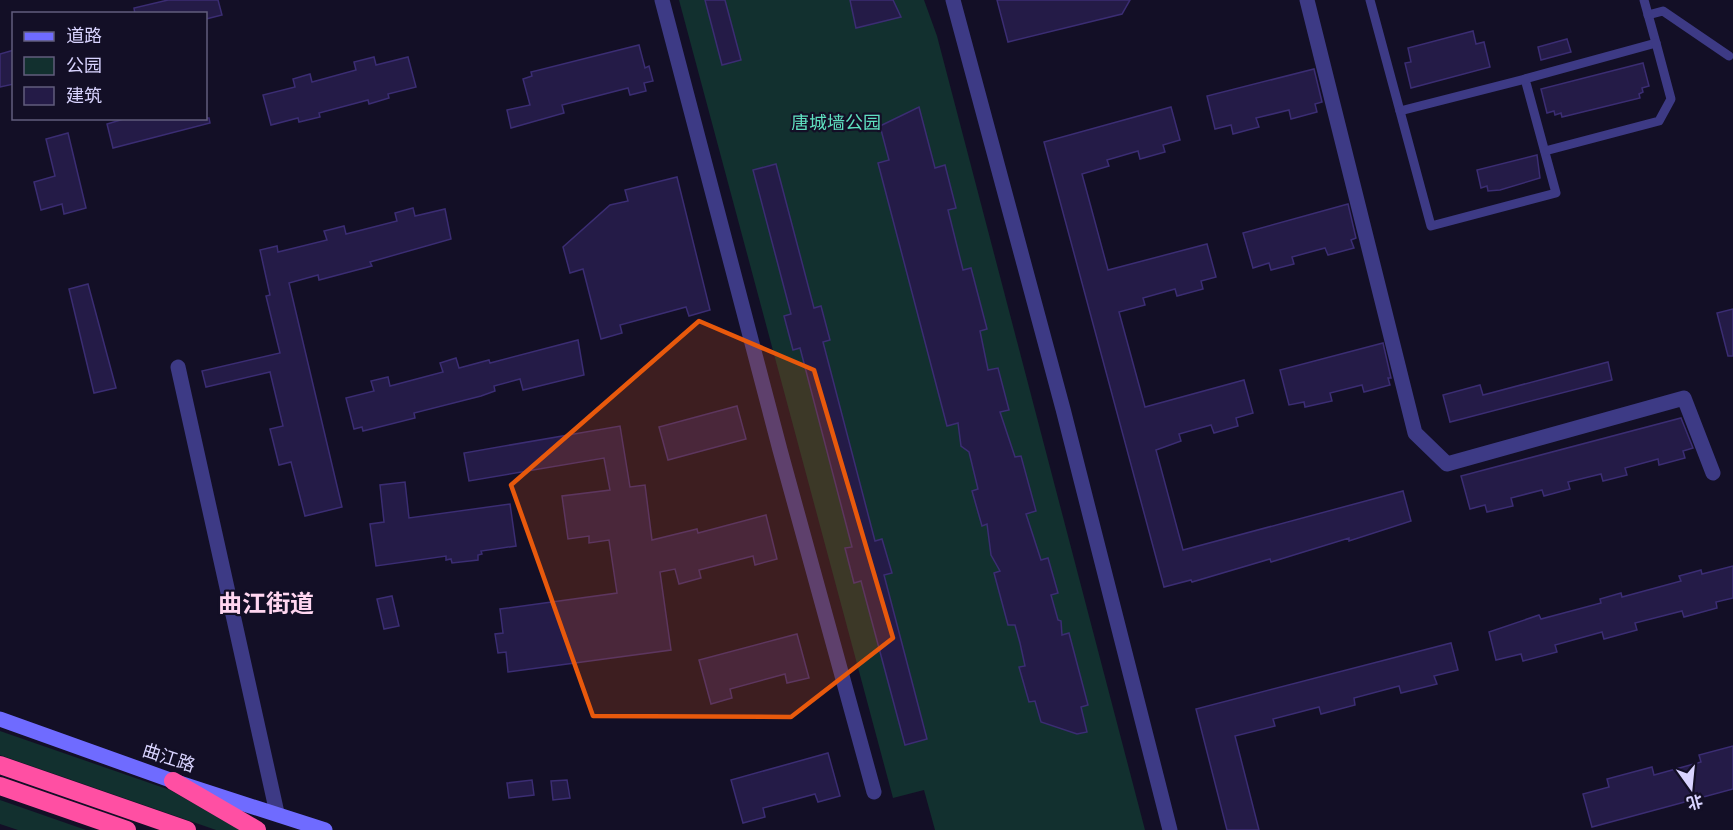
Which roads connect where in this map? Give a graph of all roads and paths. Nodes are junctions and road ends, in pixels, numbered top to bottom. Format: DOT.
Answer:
graph roads {
  1 [pos="662,0"];
  2 [pos="953,0"];
  3 [pos="1306,0"];
  4 [pos="1370,0"];
  5 [pos="1644,0"];
  6 [pos="1648,15"];
  7 [pos="1656,43"];
  8 [pos="1729,56"];
  9 [pos="1525,78"];
  10 [pos="1400,111"];
  11 [pos="1545,151"];
  12 [pos="178,367"];
  13 [pos="1713,473"];
  14 [pos="0,719"];
  15 [pos="0,765"];
  16 [pos="173,781"];
  17 [pos="0,786"];
  18 [pos="874,792"];
  19 [pos="277,813"];
  20 [pos="127,830"];
  21 [pos="187,830"];
  22 [pos="257,830"];
  23 [pos="326,830"];
  24 [pos="1170,830"];
  1 -- 18 [label="street"];
  2 -- 24 [label="street"];
  3 -- 13 [label="street"];
  4 -- 10 [label="lane"];
  5 -- 6 [label="lane"];
  6 -- 7 [label="lane"];
  6 -- 8 [label="lane"];
  7 -- 9 [label="lane"];
  7 -- 11 [label="lane"];
  9 -- 10 [label="lane"];
  9 -- 11 [label="lane"];
  10 -- 11 [label="lane"];
  12 -- 19 [label="street"];
  14 -- 16 [label="main road, 曲江路"];
  15 -- 21 [label="highway"];
  16 -- 19 [label="main road, 曲江路"];
  16 -- 22 [label="highway"];
  17 -- 20 [label="highway"];
  19 -- 23 [label="main road, 曲江路"];
}
